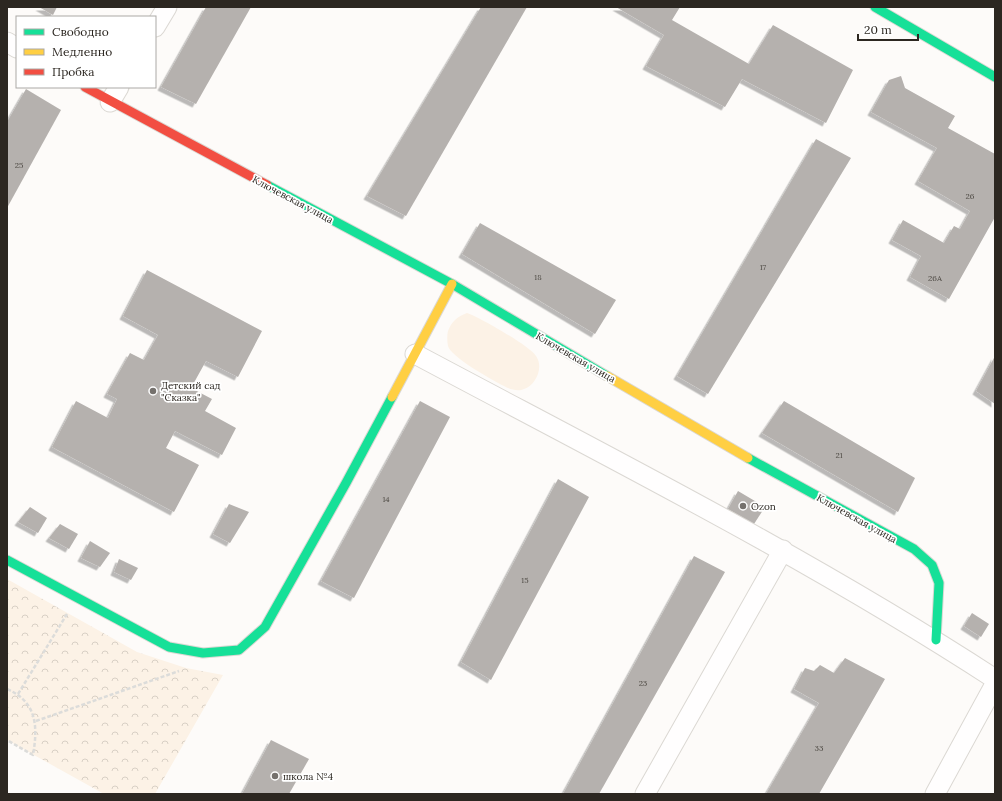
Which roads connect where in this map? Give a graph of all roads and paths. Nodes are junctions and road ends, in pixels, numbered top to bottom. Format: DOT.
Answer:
graph roads {
  1 [pos="167,7"];
  2 [pos="875,7"];
  3 [pos="156,25"];
  4 [pos="7,42"];
  5 [pos="16,47"];
  6 [pos="995,77"];
  7 [pos="89,88"];
  8 [pos="115,94"];
  9 [pos="452,284"];
  10 [pos="415,354"];
  11 [pos="783,550"];
  12 [pos="7,560"];
  13 [pos="77,597"];
  14 [pos="936,640"];
  15 [pos="186,668"];
  16 [pos="995,679"];
  17 [pos="995,684"];
  18 [pos="7,689"];
  19 [pos="18,694"];
  20 [pos="36,721"];
  21 [pos="7,740"];
  22 [pos="645,794"];
  23 [pos="935,794"];
  1 -- 3 [label="street"];
  2 -- 6 [label="street"];
  4 -- 5 [label="street"];
  7 -- 8 [label="street, Ключевская улица"];
  8 -- 9 [label="street, Ключевская улица"];
  9 -- 10 [label="street"];
  9 -- 14 [label="street, Ключевская улица"];
  10 -- 11 [label="street"];
  10 -- 13 [label="street"];
  11 -- 14 [label="street"];
  11 -- 22 [label="street"];
  12 -- 13 [label="street"];
  13 -- 19 [label="path"];
  14 -- 16 [label="street"];
  15 -- 20 [label="path"];
  17 -- 23 [label="street"];
  18 -- 19 [label="path"];
  19 -- 20 [label="path"];
  20 -- 21 [label="path"];
}
